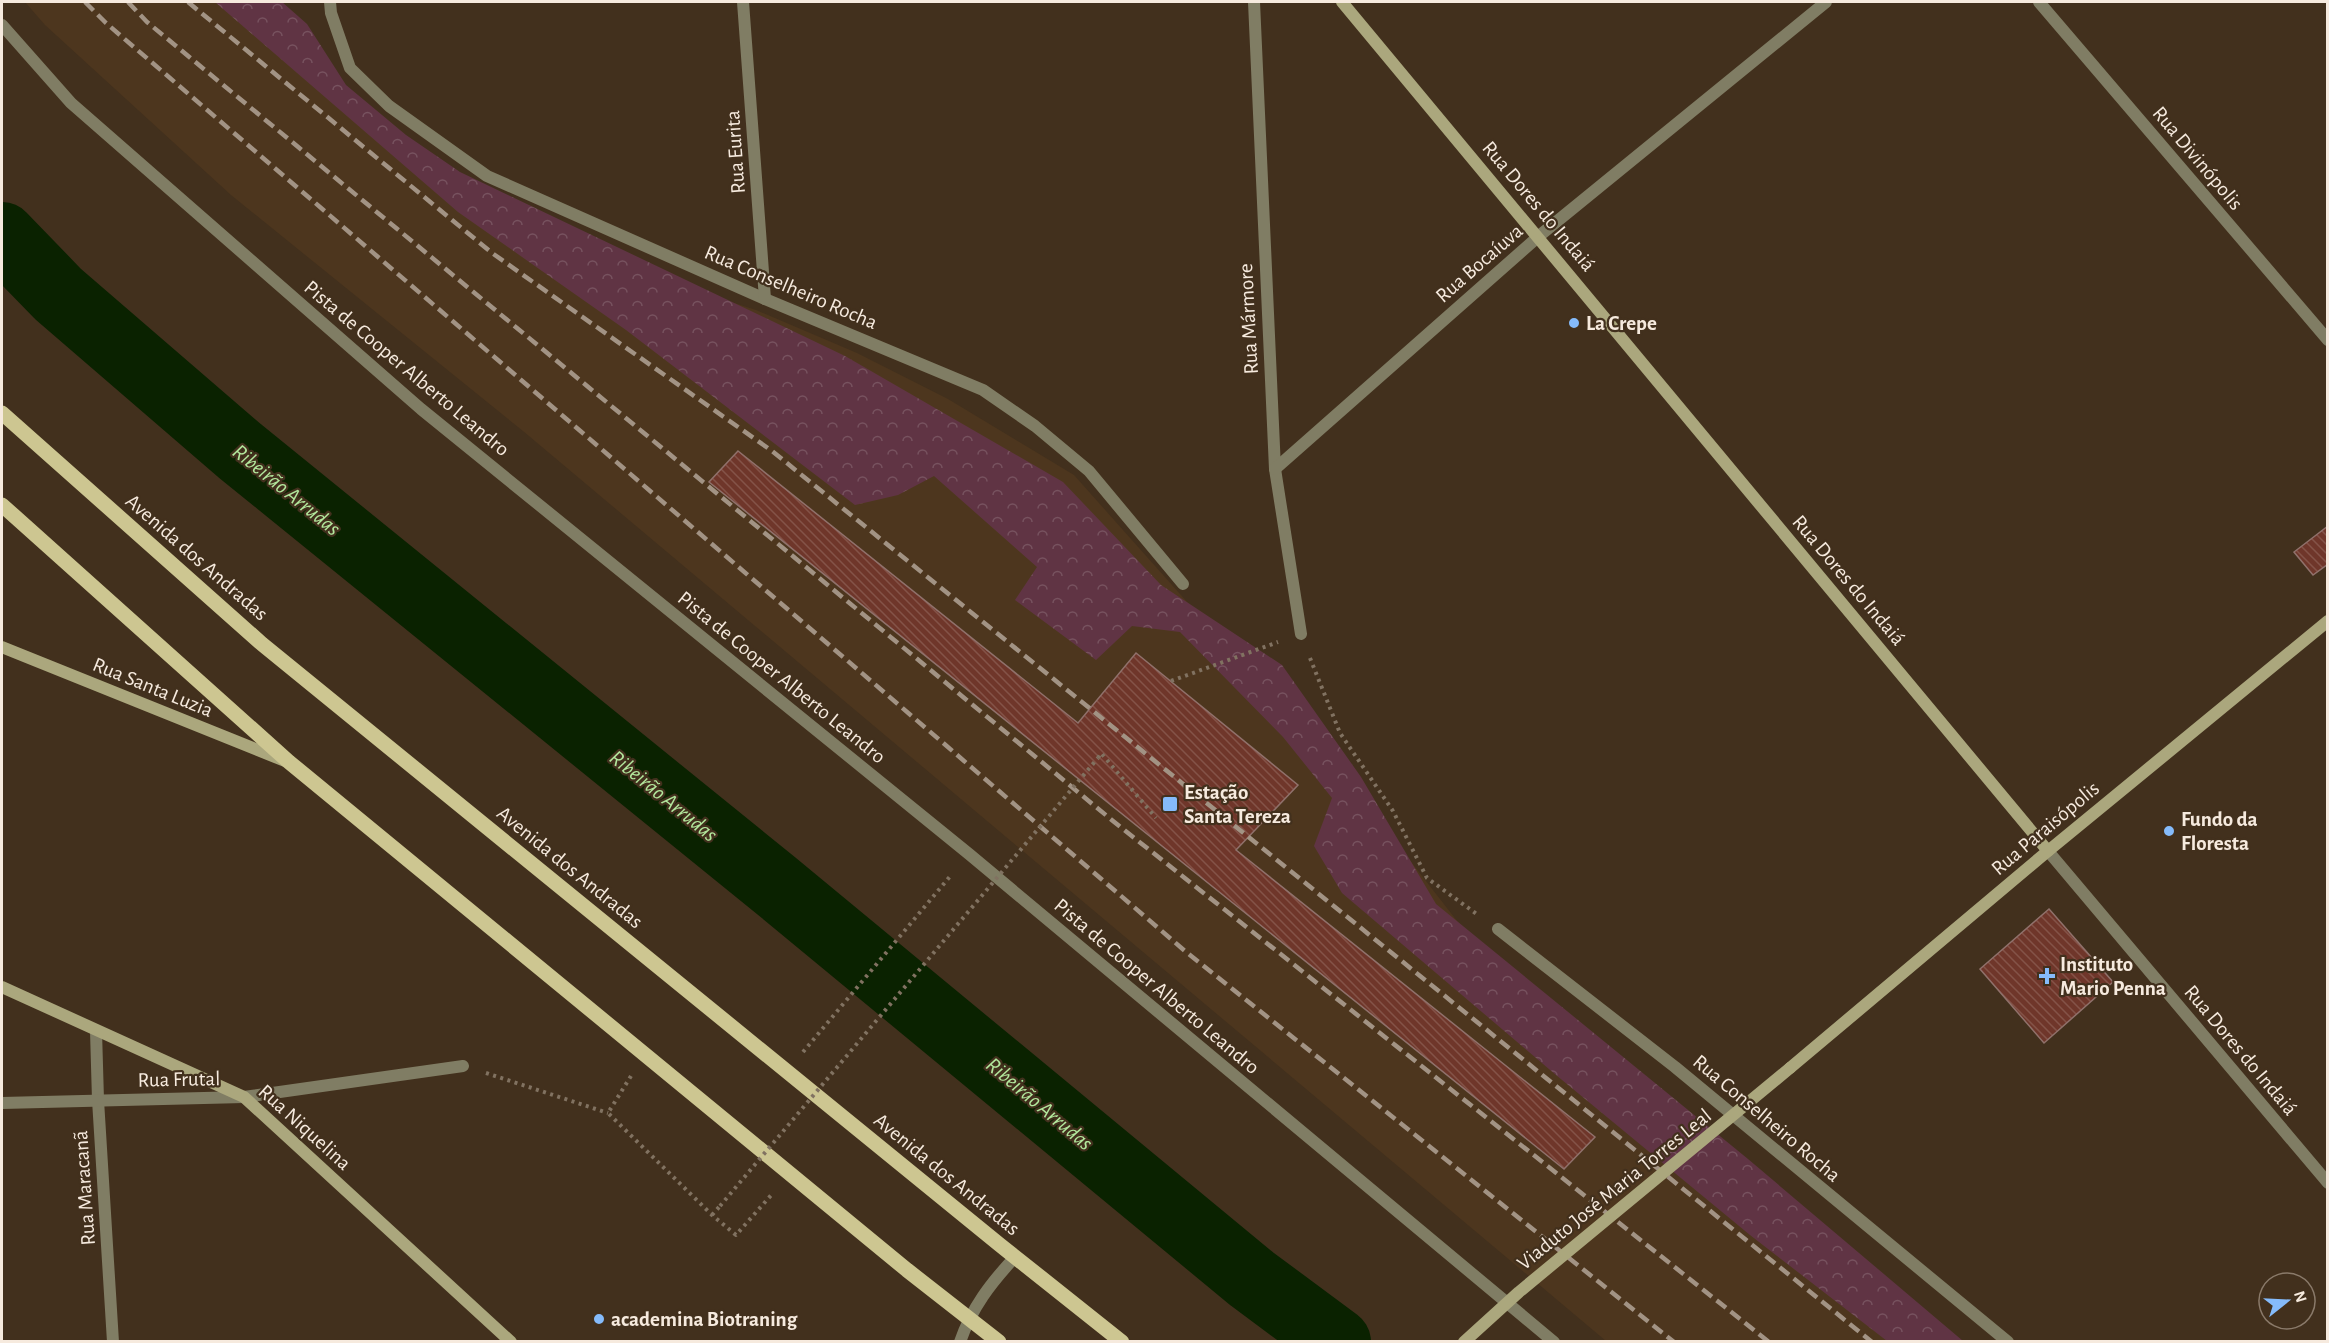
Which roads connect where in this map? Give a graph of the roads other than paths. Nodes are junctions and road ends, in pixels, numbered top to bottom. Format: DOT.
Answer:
graph roads {
  1 [pos="330,2"];
  2 [pos="743,2"];
  3 [pos="1254,2"];
  4 [pos="1342,2"];
  5 [pos="1826,2"];
  6 [pos="2039,2"];
  7 [pos="2,26"];
  8 [pos="1539,236"];
  9 [pos="765,299"];
  10 [pos="2328,340"];
  11 [pos="2,413"];
  12 [pos="1275,470"];
  13 [pos="2,505"];
  14 [pos="1183,584"];
  15 [pos="2328,621"];
  16 [pos="1300,634"];
  17 [pos="2,647"];
  18 [pos="289,762"];
  19 [pos="2048,851"];
  20 [pos="1498,929"];
  21 [pos="2,987"];
  22 [pos="96,1031"];
  23 [pos="464,1066"];
  24 [pos="1790,1068"];
  25 [pos="244,1097"];
  26 [pos="98,1100"];
  27 [pos="2,1103"];
  28 [pos="2328,1183"];
  29 [pos="1015,1257"];
  30 [pos="968,1318"];
  31 [pos="113,1341"];
  32 [pos="511,1341"];
  33 [pos="960,1341"];
  34 [pos="999,1341"];
  35 [pos="1122,1341"];
  36 [pos="1464,1341"];
  37 [pos="1554,1341"];
  38 [pos="2008,1341"];
  1 -- 9 [label="street, Rua Conselheiro Rocha"];
  2 -- 9 [label="street, Rua Eurita"];
  3 -- 12 [label="street, Rua Mármore"];
  4 -- 8 [label="street, Rua Dores do Indaiá"];
  5 -- 8 [label="street, Rua Bocaíuva"];
  6 -- 10 [label="street, Rua Divinópolis"];
  7 -- 37 [label="street, Pista de Cooper Alberto Leandro"];
  8 -- 12 [label="street, Rua Bocaíuva"];
  8 -- 19 [label="street, Rua Dores do Indaiá"];
  9 -- 14 [label="street, Rua Conselheiro Rocha"];
  11 -- 29 [label="main road, Avenida dos Andradas"];
  12 -- 16 [label="street, Rua Mármore"];
  13 -- 18 [label="main road"];
  15 -- 19 [label="street, Rua Paraisópolis"];
  17 -- 18 [label="street, Rua Santa Luzia"];
  18 -- 30 [label="main road"];
  19 -- 24 [label="street, Rua Paraisópolis"];
  19 -- 28 [label="street, Rua Dores do Indaiá"];
  20 -- 38 [label="street, Rua Conselheiro Rocha"];
  21 -- 22 [label="street, Rua Niquelina"];
  22 -- 25 [label="street, Rua Niquelina"];
  22 -- 26 [label="street, Rua Maracanã"];
  23 -- 25 [label="street, Rua Frutal"];
  24 -- 36 [label="street, Viaduto José Maria Torres Leal, bridge"];
  25 -- 26 [label="street, Rua Frutal"];
  25 -- 32 [label="street, Rua Niquelina"];
  26 -- 27 [label="street, Rua Frutal"];
  26 -- 31 [label="street, Rua Maracanã"];
  29 -- 30 [label="street"];
  29 -- 35 [label="main road, Avenida dos Andradas"];
  30 -- 33 [label="street"];
  30 -- 34 [label="main road"];
}
